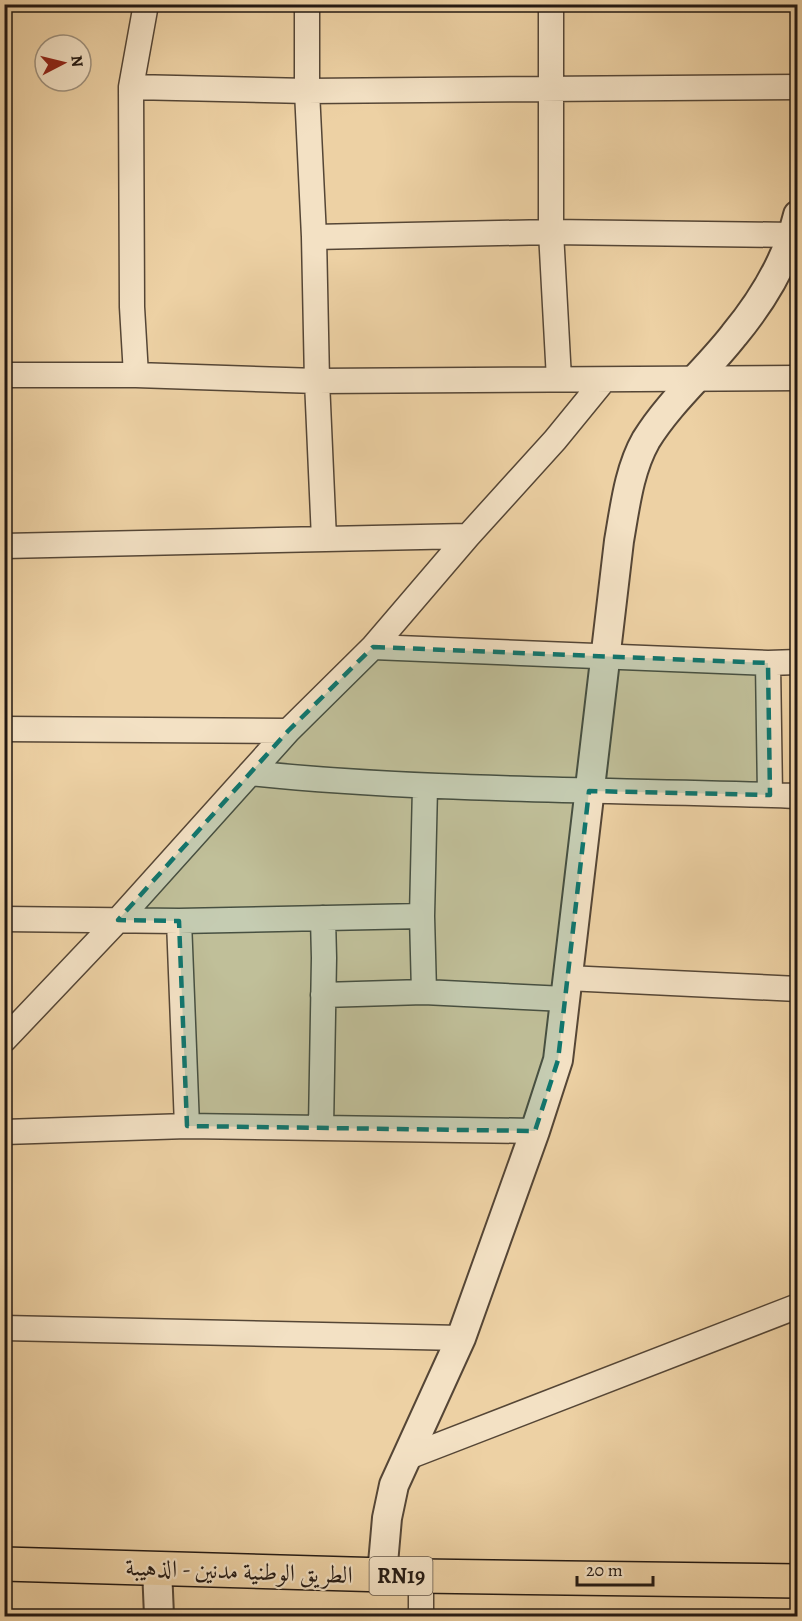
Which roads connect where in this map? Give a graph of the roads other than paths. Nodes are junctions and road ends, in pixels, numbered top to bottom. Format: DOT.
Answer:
graph roads {
  1 [pos="146,4"];
  2 [pos="307,4"];
  3 [pos="551,4"];
  4 [pos="131,87"];
  5 [pos="798,87"];
  6 [pos="552,88"];
  7 [pos="307,91"];
  8 [pos="795,225"];
  9 [pos="551,232"];
  10 [pos="314,237"];
  11 [pos="4,375"];
  12 [pos="136,375"];
  13 [pos="798,378"];
  14 [pos="559,379"];
  15 [pos="695,379"];
  16 [pos="604,380"];
  17 [pos="317,381"];
  18 [pos="468,536"];
  19 [pos="324,539"];
  20 [pos="4,546"];
  21 [pos="373,647"];
  22 [pos="605,657"];
  23 [pos="798,662"];
  24 [pos="768,663"];
  25 [pos="4,729"];
  26 [pos="288,731"];
  27 [pos="250,773"];
  28 [pos="425,787"];
  29 [pos="589,791"];
  30 [pos="770,795"];
  31 [pos="798,796"];
  32 [pos="422,916"];
  33 [pos="323,918"];
  34 [pos="4,919"];
  35 [pos="118,920"];
  36 [pos="179,921"];
  37 [pos="566,988"];
  38 [pos="798,989"];
  39 [pos="424,992"];
  40 [pos="323,995"];
  41 [pos="4,1040"];
  42 [pos="187,1126"];
  43 [pos="321,1128"];
  44 [pos="535,1131"];
  45 [pos="4,1132"];
  46 [pos="798,1306"];
  47 [pos="4,1328"];
  48 [pos="461,1338"];
  49 [pos="408,1457"];
  50 [pos="4,1564"];
  51 [pos="157,1568"];
  52 [pos="382,1575"];
  53 [pos="421,1576"];
  54 [pos="798,1581"];
  55 [pos="159,1617"];
  56 [pos="421,1617"];
  1 -- 4 [label="street"];
  2 -- 7 [label="street"];
  3 -- 6 [label="street"];
  4 -- 7 [label="street"];
  4 -- 12 [label="street"];
  5 -- 6 [label="street"];
  6 -- 7 [label="street"];
  6 -- 9 [label="street"];
  7 -- 10 [label="street"];
  8 -- 9 [label="street"];
  8 -- 15 [label="street"];
  9 -- 10 [label="street"];
  9 -- 14 [label="street"];
  10 -- 17 [label="street"];
  11 -- 12 [label="street"];
  12 -- 17 [label="street"];
  13 -- 15 [label="street"];
  14 -- 16 [label="street"];
  14 -- 17 [label="street"];
  15 -- 16 [label="street"];
  15 -- 22 [label="street"];
  16 -- 18 [label="street"];
  17 -- 19 [label="street"];
  18 -- 19 [label="street"];
  18 -- 21 [label="street"];
  19 -- 20 [label="street"];
  21 -- 22 [label="street"];
  21 -- 26 [label="street"];
  22 -- 24 [label="street"];
  22 -- 29 [label="street"];
  23 -- 24 [label="street"];
  24 -- 30 [label="street"];
  25 -- 26 [label="street"];
  26 -- 27 [label="street"];
  27 -- 28 [label="street"];
  27 -- 35 [label="street"];
  28 -- 29 [label="street"];
  28 -- 32 [label="street"];
  29 -- 30 [label="street"];
  29 -- 37 [label="street"];
  30 -- 31 [label="street"];
  32 -- 33 [label="street"];
  32 -- 39 [label="street"];
  33 -- 36 [label="street"];
  33 -- 40 [label="street"];
  34 -- 35 [label="street"];
  35 -- 36 [label="street"];
  35 -- 41 [label="street"];
  36 -- 42 [label="street"];
  37 -- 38 [label="street"];
  37 -- 39 [label="street"];
  37 -- 44 [label="street"];
  39 -- 40 [label="street"];
  40 -- 43 [label="street"];
  42 -- 43 [label="street"];
  42 -- 45 [label="street"];
  43 -- 44 [label="street"];
  44 -- 48 [label="street"];
  46 -- 49 [label="street"];
  47 -- 48 [label="street"];
  48 -- 49 [label="street"];
  49 -- 52 [label="street"];
  50 -- 51 [label="main road, الطريق الوطنية مدنين - الذهيبة / RN19"];
  51 -- 52 [label="main road, الطريق الوطنية مدنين - الذهيبة / RN19"];
  51 -- 55 [label="street"];
  52 -- 53 [label="main road, الطريق الوطنية مدنين - الذهيبة / RN19"];
  53 -- 54 [label="main road, الطريق الوطنية مدنين - الذهيبة / RN19"];
  53 -- 56 [label="street"];
}
